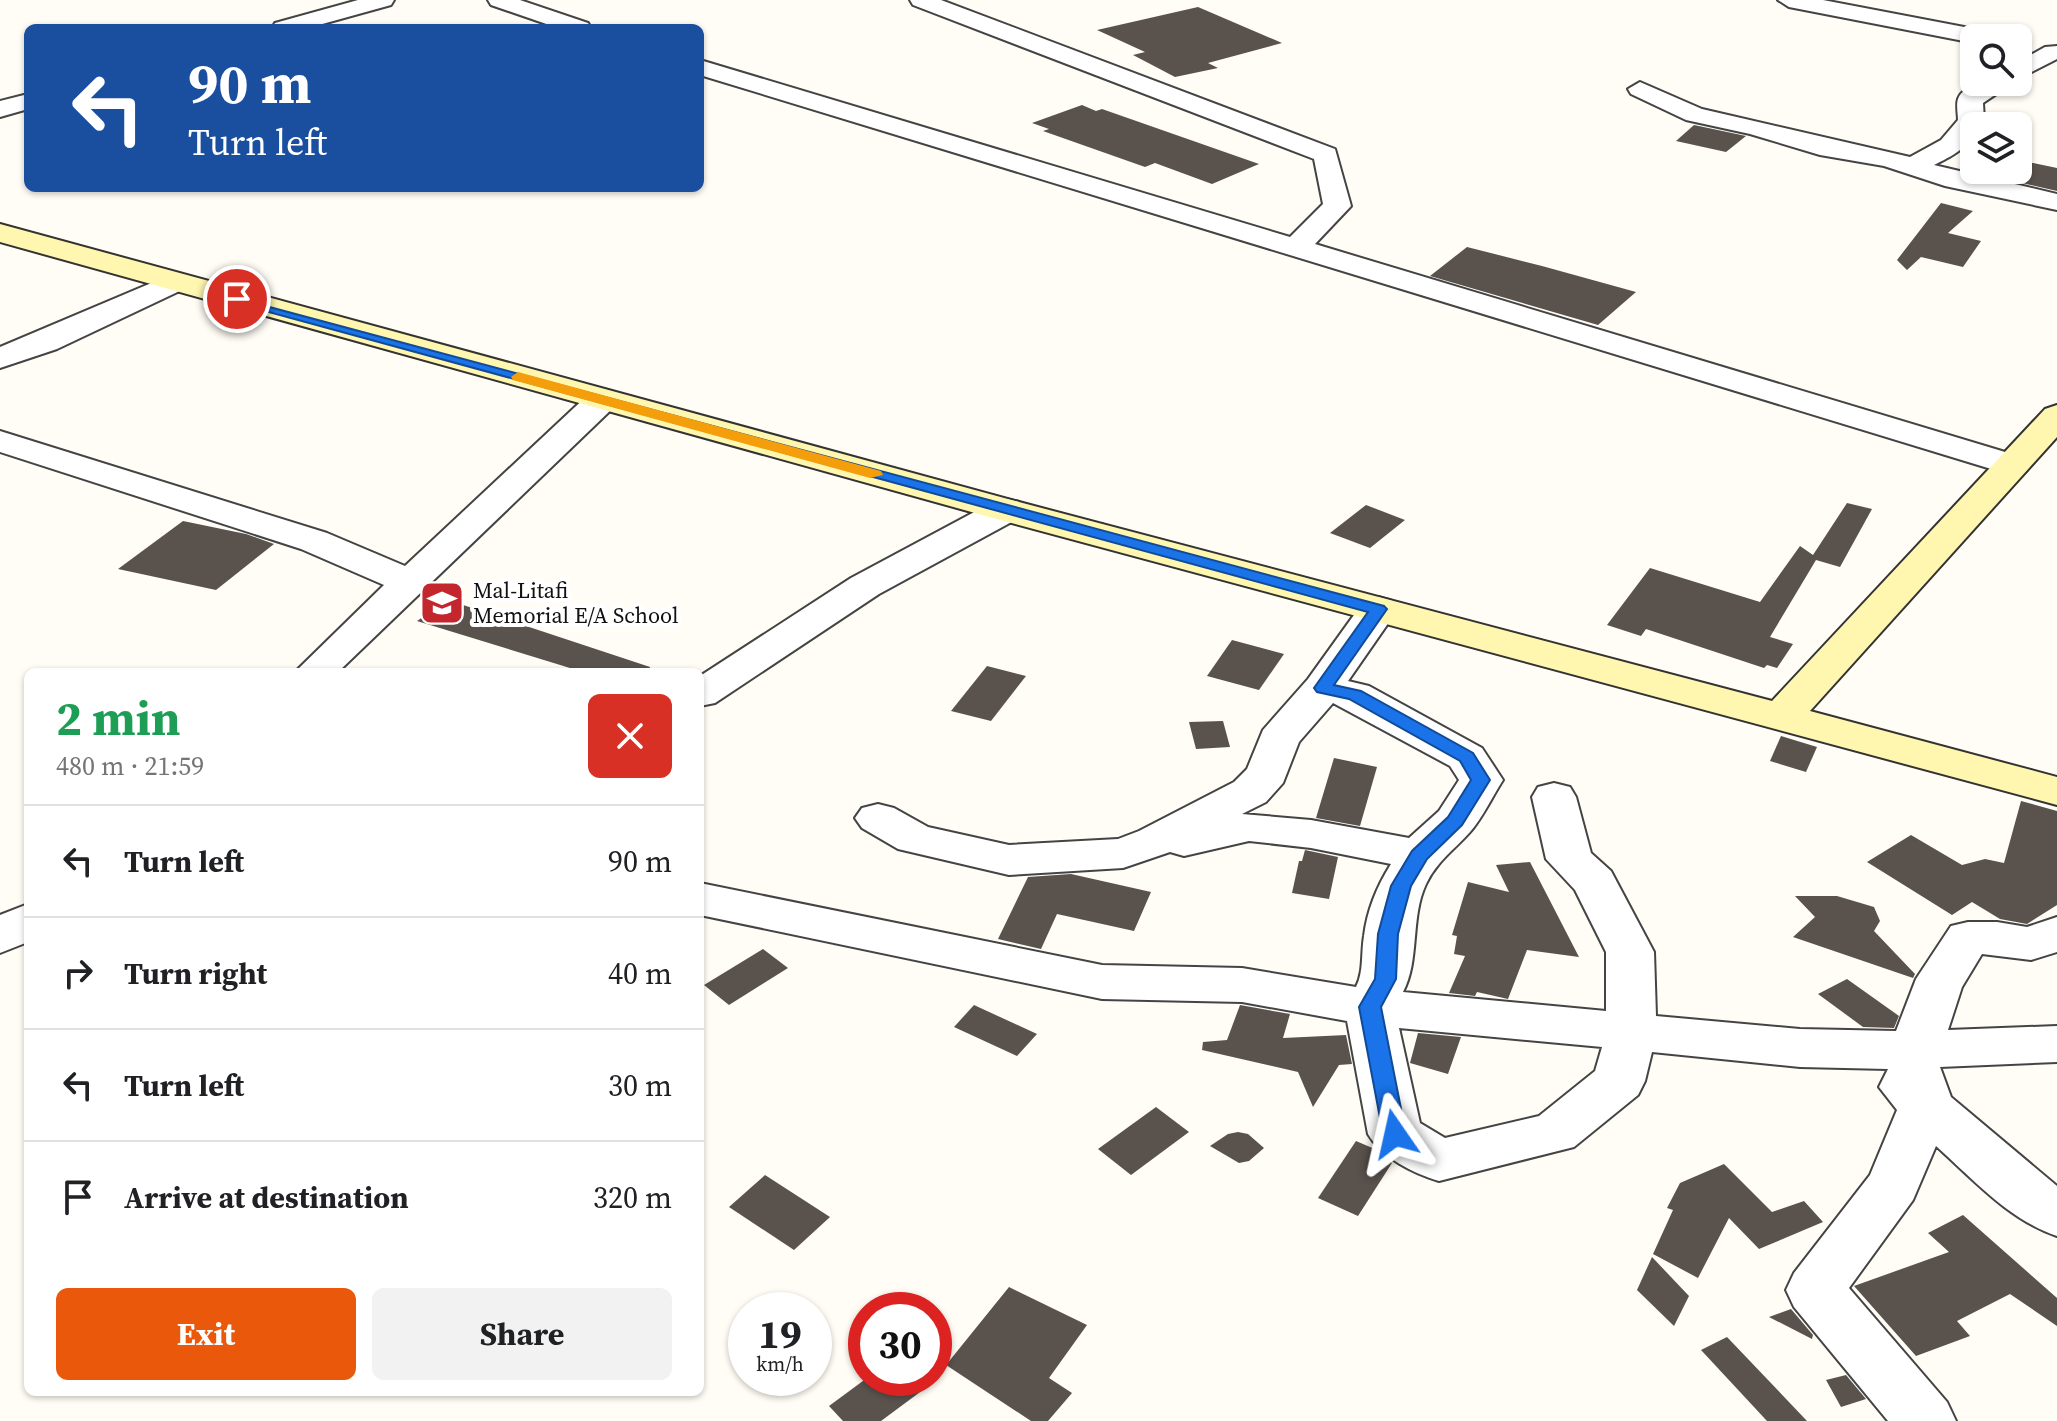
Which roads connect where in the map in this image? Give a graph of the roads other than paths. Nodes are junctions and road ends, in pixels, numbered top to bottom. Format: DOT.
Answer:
graph roads {
  1 [pos="383,0"];
  2 [pos="499,0"];
  3 [pos="921,0"];
  4 [pos="1789,0"];
  5 [pos="297,24"];
  6 [pos="568,24"];
  7 [pos="1960,33"];
  8 [pos="2032,48"];
  9 [pos="2055,52"];
  10 [pos="2032,64"];
  11 [pos="704,68"];
  12 [pos="1640,89"];
  13 [pos="1977,96"];
  14 [pos="24,102"];
  15 [pos="0,109"];
  16 [pos="1912,167"];
  17 [pos="2057,202"];
  18 [pos="0,233"];
  19 [pos="1295,248"];
  20 [pos="175,282"];
  21 [pos="0,358"];
  22 [pos="602,400"];
  23 [pos="2054,425"];
  24 [pos="0,441"];
  25 [pos="2013,465"];
  26 [pos="1006,510"];
  27 [pos="411,583"];
  28 [pos="1378,609"];
  29 [pos="319,668"];
  30 [pos="1323,688"];
  31 [pos="704,691"];
  32 [pos="1782,716"];
  33 [pos="2057,791"];
  34 [pos="1554,797"];
  35 [pos="878,818"];
  36 [pos="1155,841"];
  37 [pos="1419,855"];
  38 [pos="704,900"];
  39 [pos="24,922"];
  40 [pos="2057,933"];
  41 [pos="0,937"];
  42 [pos="1370,1007"];
  43 [pos="1631,1034"];
  44 [pos="2057,1044"];
  45 [pos="1912,1047"];
  46 [pos="1860,1052"];
  47 [pos="1927,1103"];
  48 [pos="2057,1214"];
  49 [pos="1925,1421"];
  1 -- 5 [label="street"];
  2 -- 6 [label="street"];
  3 -- 19 [label="street"];
  4 -- 7 [label="street"];
  8 -- 9 [label="street"];
  9 -- 10 [label="street"];
  11 -- 19 [label="street"];
  12 -- 16 [label="street"];
  13 -- 16 [label="street"];
  14 -- 15 [label="street"];
  16 -- 17 [label="street"];
  18 -- 20 [label="main road"];
  19 -- 25 [label="street"];
  20 -- 21 [label="street"];
  20 -- 22 [label="main road"];
  22 -- 26 [label="main road"];
  22 -- 27 [label="street"];
  23 -- 25 [label="main road"];
  24 -- 27 [label="street"];
  25 -- 32 [label="main road"];
  26 -- 28 [label="main road"];
  26 -- 31 [label="street"];
  27 -- 29 [label="street"];
  28 -- 30 [label="street"];
  28 -- 32 [label="main road"];
  30 -- 36 [label="street"];
  30 -- 37 [label="street"];
  32 -- 33 [label="main road"];
  34 -- 43 [label="street"];
  35 -- 36 [label="street"];
  36 -- 37 [label="street"];
  37 -- 42 [label="street"];
  38 -- 42 [label="street"];
  39 -- 41 [label="street"];
  40 -- 45 [label="street"];
  42 -- 43 [label="street"];
  42 -- 43 [label="street"];
  43 -- 46 [label="street"];
  44 -- 45 [label="street"];
  45 -- 46 [label="street"];
  45 -- 47 [label="street"];
  46 -- 47 [label="street"];
  47 -- 48 [label="street"];
  47 -- 49 [label="street"];
}
